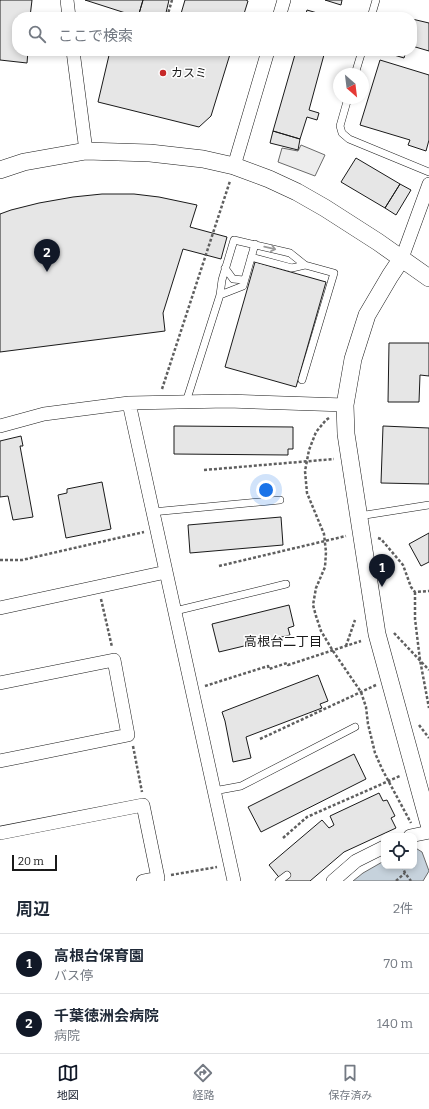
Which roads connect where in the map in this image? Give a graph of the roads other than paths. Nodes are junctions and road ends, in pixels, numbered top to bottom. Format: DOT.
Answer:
graph roads {
  1 [pos="67,0"];
  2 [pos="284,0"];
  3 [pos="376,0"];
  4 [pos="68,12"];
  5 [pos="280,12"];
  6 [pos="372,12"];
  7 [pos="74,56"];
  8 [pos="267,56"];
  9 [pos="360,56"];
  10 [pos="357,68"];
  11 [pos="346,104"];
  12 [pos="86,151"];
  13 [pos="0,170"];
  14 [pos="429,172"];
  15 [pos="232,173"];
  16 [pos="429,184"];
  17 [pos="254,244"];
  18 [pos="251,257"];
  19 [pos="402,258"];
  20 [pos="305,265"];
  21 [pos="225,268"];
  22 [pos="429,278"];
  23 [pos="244,280"];
  24 [pos="220,295"];
  25 [pos="302,380"];
  26 [pos="186,402"];
  27 [pos="129,403"];
  28 [pos="345,405"];
  29 [pos="0,426"];
  30 [pos="280,500"];
  31 [pos="429,505"];
  32 [pos="152,512"];
  33 [pos="359,516"];
  34 [pos="166,572"];
  35 [pos="286,584"];
  36 [pos="0,608"];
  37 [pos="175,611"];
  38 [pos="0,683"];
  39 [pos="355,727"];
  40 [pos="0,761"];
  41 [pos="214,791"];
  42 [pos="417,829"];
  43 [pos="429,832"];
  44 [pos="0,833"];
  45 [pos="381,849"];
  46 [pos="287,875"];
  47 [pos="143,881"];
  48 [pos="234,881"];
  49 [pos="279,881"];
  50 [pos="333,881"];
  1 -- 4 [label="street"];
  2 -- 5 [label="street"];
  3 -- 6 [label="lane"];
  7 -- 12 [label="street"];
  8 -- 15 [label="street"];
  9 -- 10 [label="lane"];
  11 -- 14 [label="lane"];
  12 -- 13 [label="street"];
  12 -- 15 [label="street"];
  15 -- 19 [label="street"];
  16 -- 19 [label="street"];
  17 -- 18 [label="lane"];
  17 -- 20 [label="lane, one-way"];
  17 -- 21 [label="lane"];
  18 -- 20 [label="lane"];
  18 -- 23 [label="lane"];
  19 -- 22 [label="street"];
  19 -- 28 [label="street"];
  20 -- 25 [label="lane"];
  21 -- 23 [label="lane"];
  21 -- 24 [label="lane"];
  23 -- 24 [label="lane"];
  24 -- 26 [label="lane"];
  26 -- 27 [label="street"];
  26 -- 28 [label="street"];
  27 -- 29 [label="street"];
  27 -- 32 [label="street"];
  28 -- 33 [label="street"];
  30 -- 32 [label="lane"];
  31 -- 33 [label="lane"];
  32 -- 34 [label="street"];
  33 -- 42 [label="street"];
  34 -- 36 [label="street"];
  34 -- 37 [label="street"];
  35 -- 37 [label="lane"];
  37 -- 41 [label="street"];
  38 -- 40 [label="street"];
  39 -- 41 [label="lane"];
  41 -- 48 [label="street"];
  42 -- 43 [label="street"];
  44 -- 47 [label="street"];
  45 -- 50 [label="street"];
  46 -- 49 [label="lane"];
}
